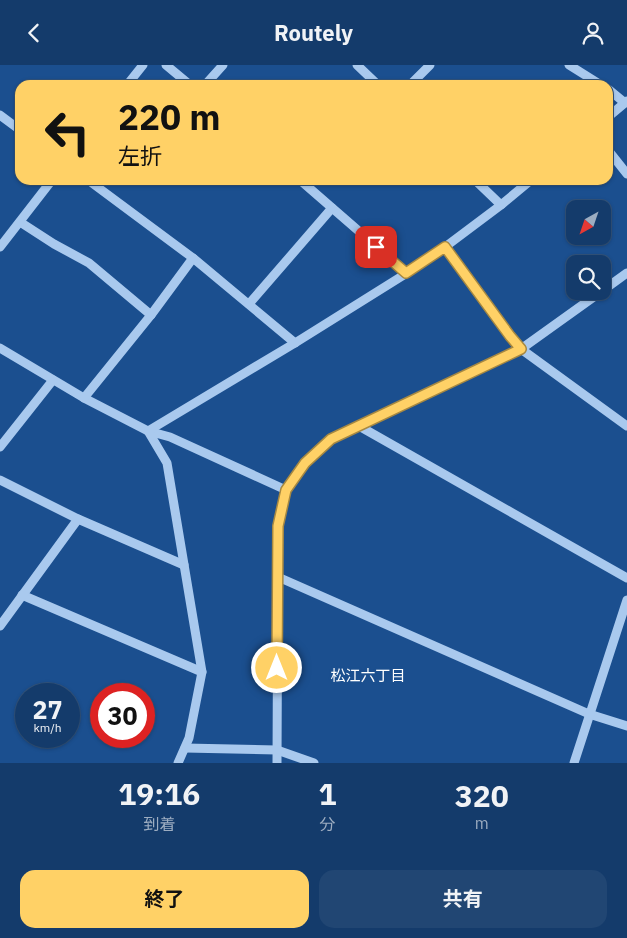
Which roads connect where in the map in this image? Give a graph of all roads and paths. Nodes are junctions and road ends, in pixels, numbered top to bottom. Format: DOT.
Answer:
graph roads {
  1 [pos="143,65"];
  2 [pos="166,65"];
  3 [pos="223,65"];
  4 [pos="357,65"];
  5 [pos="430,65"];
  6 [pos="568,65"];
  7 [pos="131,80"];
  8 [pos="184,80"];
  9 [pos="210,80"];
  10 [pos="373,80"];
  11 [pos="415,80"];
  12 [pos="593,80"];
  13 [pos="613,93"];
  14 [pos="626,102"];
  15 [pos="613,113"];
  16 [pos="0,115"];
  17 [pos="15,126"];
  18 [pos="613,156"];
  19 [pos="627,174"];
  20 [pos="48,185"];
  21 [pos="95,185"];
  22 [pos="306,185"];
  23 [pos="481,185"];
  24 [pos="525,185"];
  25 [pos="501,205"];
  26 [pos="332,208"];
  27 [pos="20,223"];
  28 [pos="0,247"];
  29 [pos="445,247"];
  30 [pos="193,258"];
  31 [pos="406,273"];
  32 [pos="627,273"];
  33 [pos="611,285"];
  34 [pos="589,300"];
  35 [pos="249,304"];
  36 [pos="151,315"];
  37 [pos="295,343"];
  38 [pos="0,348"];
  39 [pos="521,349"];
  40 [pos="53,380"];
  41 [pos="84,398"];
  42 [pos="359,425"];
  43 [pos="627,426"];
  44 [pos="148,431"];
  45 [pos="0,447"];
  46 [pos="0,480"];
  47 [pos="286,490"];
  48 [pos="78,519"];
  49 [pos="184,565"];
  50 [pos="278,577"];
  51 [pos="627,578"];
  52 [pos="22,595"];
  53 [pos="627,600"];
  54 [pos="3,615"];
  55 [pos="0,626"];
  56 [pos="202,671"];
  57 [pos="589,714"];
  58 [pos="627,726"];
  59 [pos="185,748"];
  60 [pos="277,750"];
  61 [pos="178,763"];
  62 [pos="277,763"];
  63 [pos="314,763"];
  64 [pos="574,763"];
  1 -- 7 [label="street"];
  2 -- 8 [label="street"];
  3 -- 9 [label="street"];
  4 -- 10 [label="street"];
  5 -- 11 [label="street"];
  6 -- 12 [label="street"];
  13 -- 14 [label="street"];
  14 -- 15 [label="street"];
  16 -- 17 [label="street"];
  18 -- 19 [label="street"];
  20 -- 27 [label="street"];
  21 -- 30 [label="street"];
  22 -- 26 [label="street"];
  23 -- 25 [label="street"];
  24 -- 25 [label="street"];
  25 -- 29 [label="street"];
  26 -- 31 [label="street"];
  26 -- 35 [label="street"];
  27 -- 28 [label="street"];
  27 -- 36 [label="street"];
  29 -- 31 [label="street"];
  29 -- 39 [label="street"];
  30 -- 35 [label="street"];
  30 -- 36 [label="street"];
  31 -- 37 [label="street"];
  32 -- 33 [label="street"];
  34 -- 39 [label="street"];
  35 -- 37 [label="street"];
  36 -- 41 [label="street"];
  37 -- 44 [label="street"];
  38 -- 40 [label="street"];
  39 -- 42 [label="street"];
  39 -- 43 [label="street"];
  40 -- 41 [label="street"];
  40 -- 45 [label="street"];
  41 -- 44 [label="street"];
  42 -- 47 [label="street"];
  42 -- 51 [label="street"];
  44 -- 47 [label="street"];
  44 -- 49 [label="street"];
  46 -- 48 [label="street"];
  47 -- 50 [label="street"];
  48 -- 49 [label="street"];
  48 -- 52 [label="street"];
  49 -- 56 [label="street"];
  50 -- 57 [label="street"];
  50 -- 60 [label="street"];
  52 -- 54 [label="street"];
  52 -- 56 [label="street"];
  53 -- 57 [label="street"];
  54 -- 55 [label="street"];
  56 -- 59 [label="street"];
  57 -- 58 [label="street"];
  57 -- 64 [label="street"];
  59 -- 60 [label="street"];
  59 -- 61 [label="street"];
  60 -- 62 [label="street"];
  60 -- 63 [label="street"];
}
